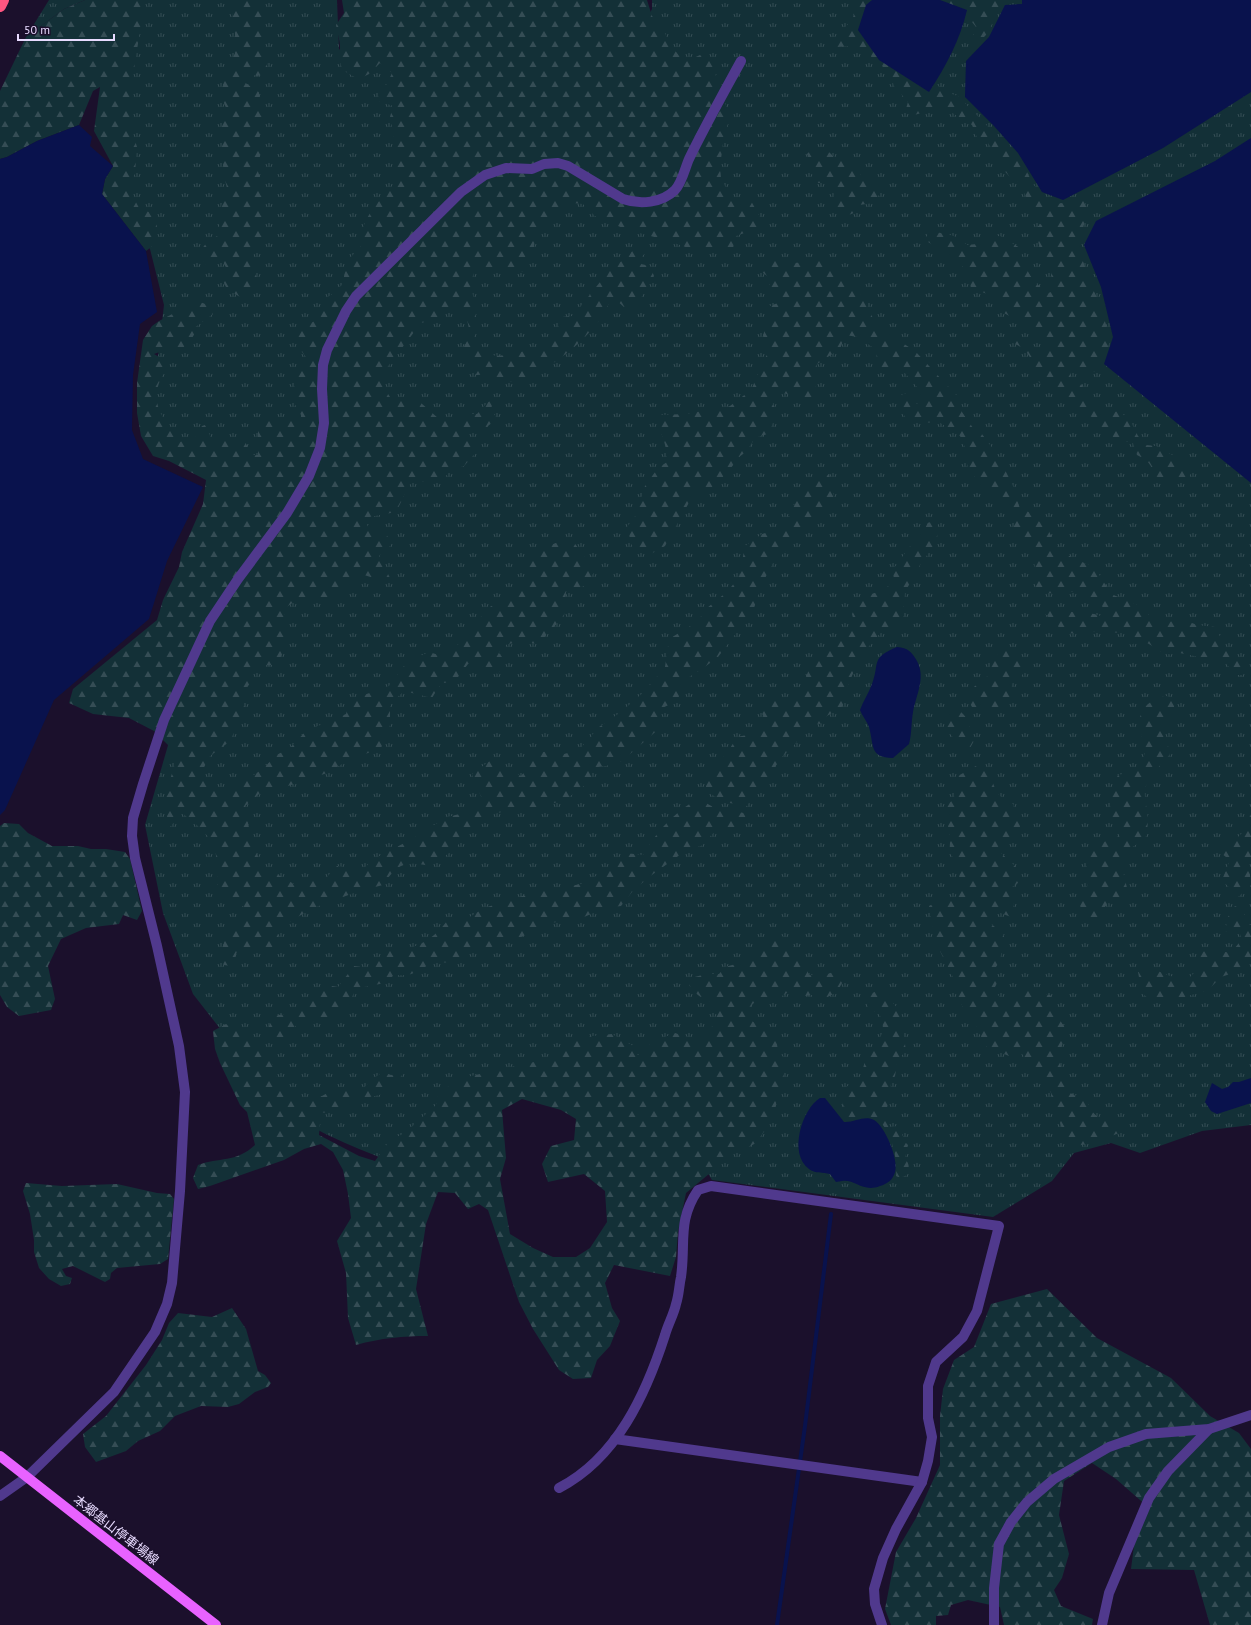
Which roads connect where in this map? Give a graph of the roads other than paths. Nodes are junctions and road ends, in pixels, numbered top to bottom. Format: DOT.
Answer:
graph roads {
  1 [pos="3,0"];
  2 [pos="0,6"];
  3 [pos="741,61"];
  4 [pos="1251,1416"];
  5 [pos="1209,1429"];
  6 [pos="615,1440"];
  7 [pos="0,1456"];
  8 [pos="27,1477"];
  9 [pos="922,1482"];
  10 [pos="559,1488"];
  11 [pos="0,1496"];
  12 [pos="216,1625"];
  13 [pos="882,1625"];
  14 [pos="994,1625"];
  15 [pos="1102,1625"];
  1 -- 2 [label="highway"];
  3 -- 8 [label="street"];
  4 -- 5 [label="street"];
  5 -- 14 [label="street"];
  5 -- 15 [label="street"];
  6 -- 9 [label="street"];
  6 -- 9 [label="street"];
  6 -- 10 [label="street"];
  7 -- 8 [label="main road, 本郷基山停車場線"];
  8 -- 11 [label="street"];
  8 -- 12 [label="main road, 本郷基山停車場線"];
  9 -- 13 [label="street"];
}
